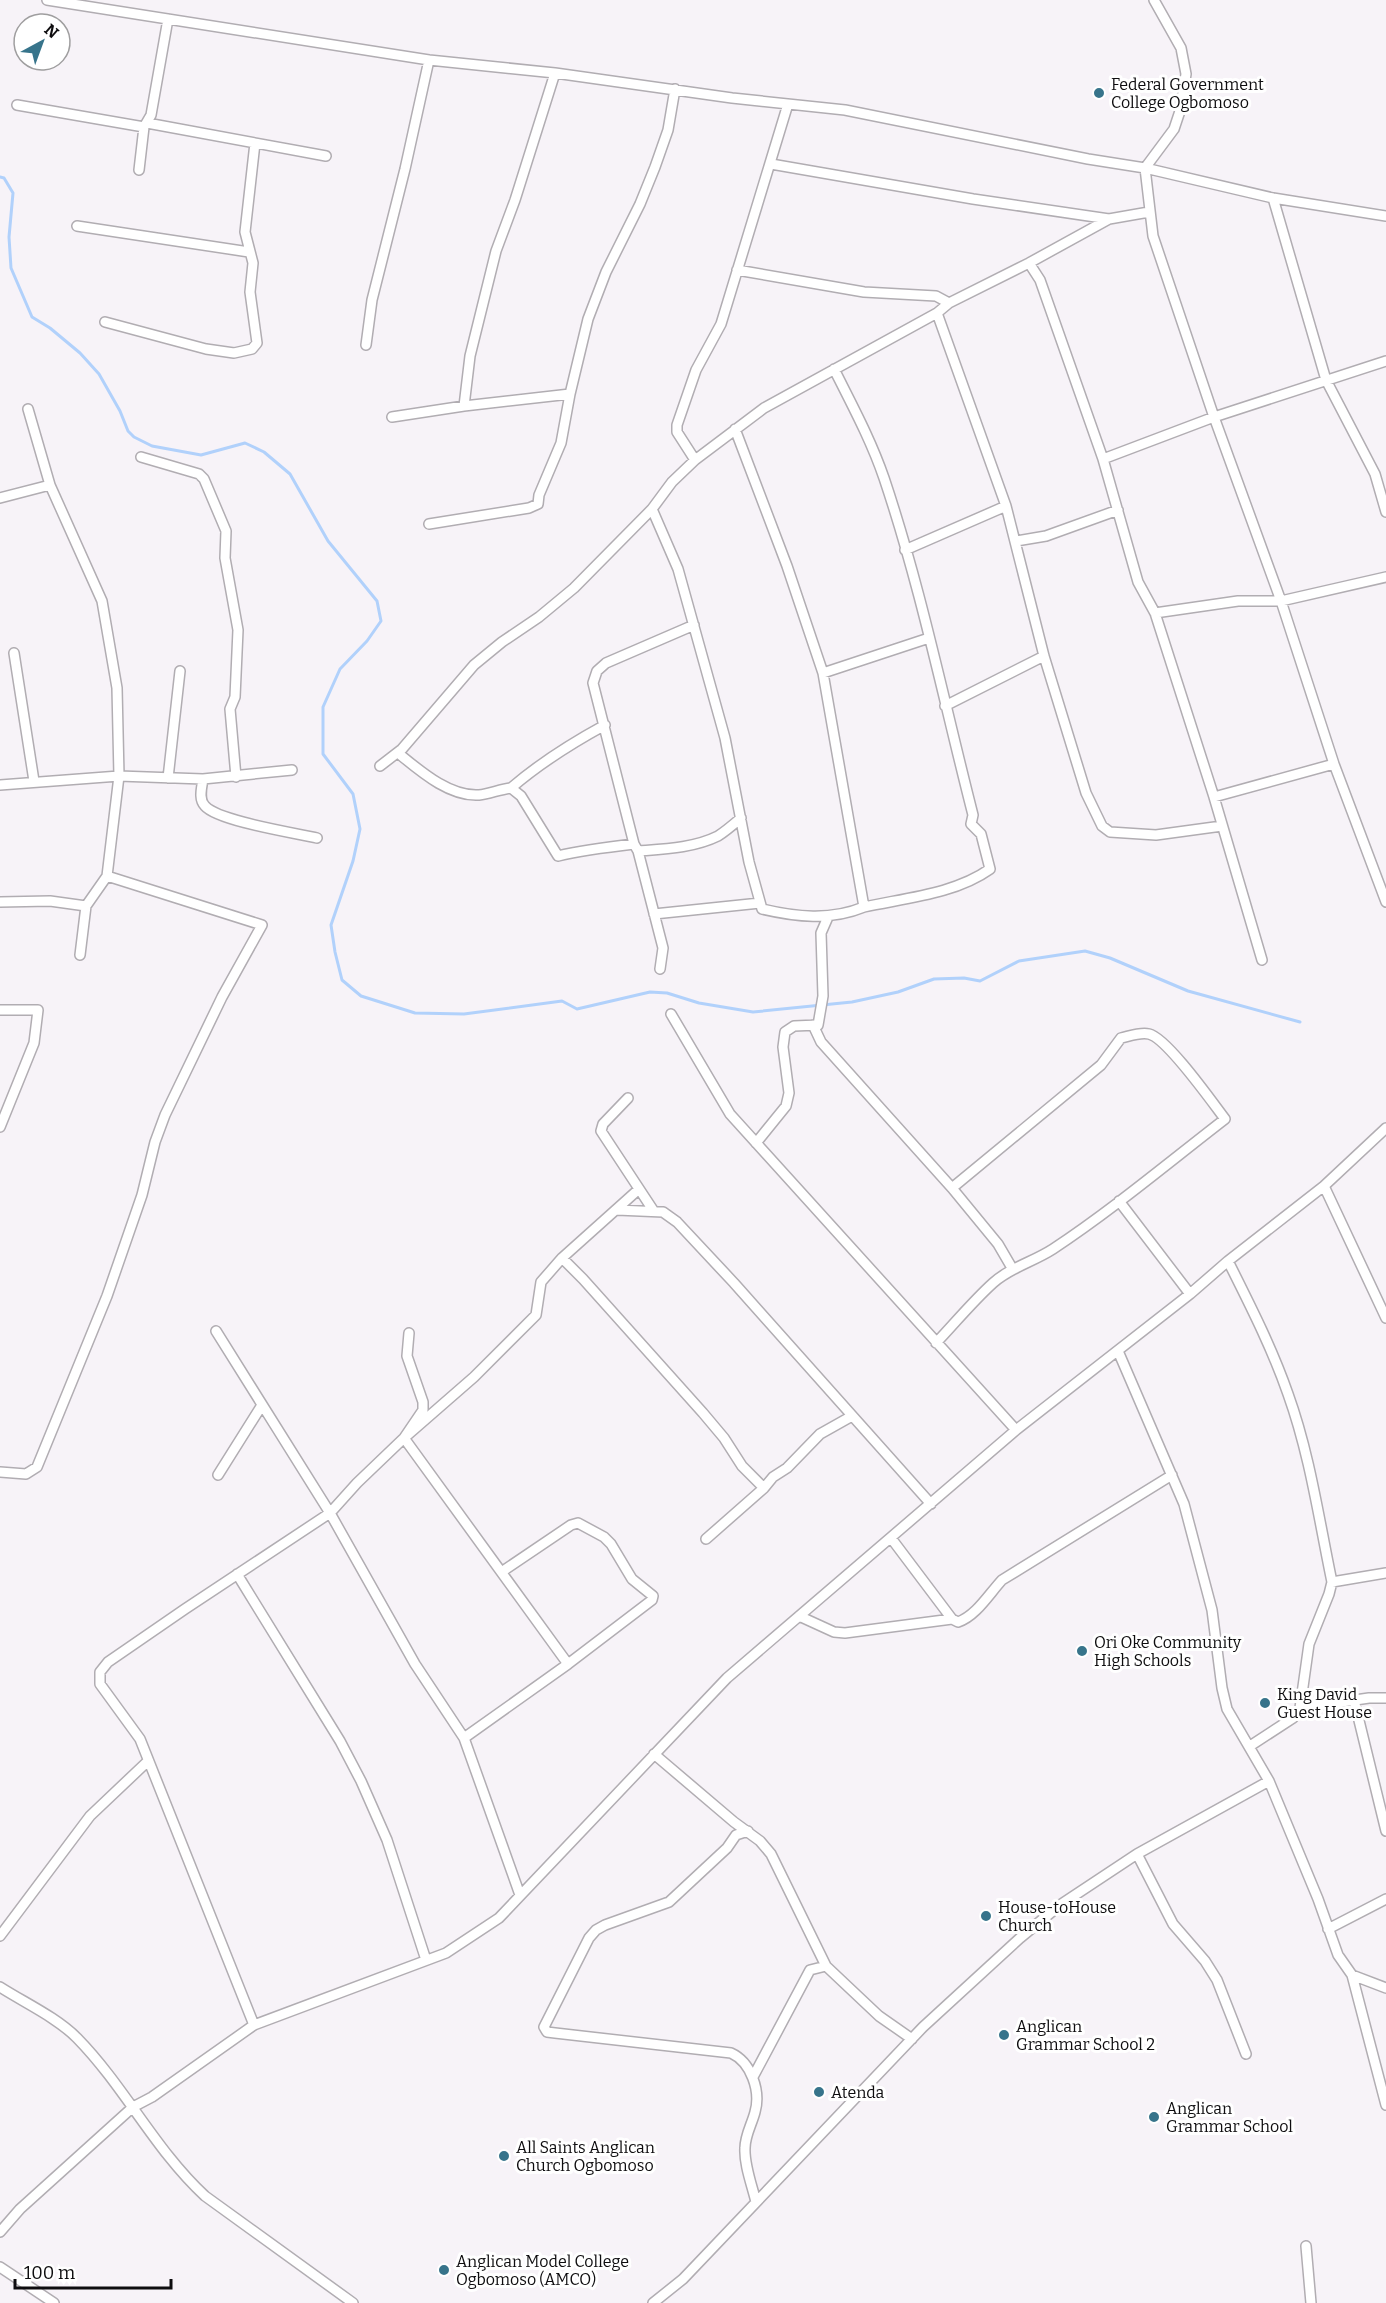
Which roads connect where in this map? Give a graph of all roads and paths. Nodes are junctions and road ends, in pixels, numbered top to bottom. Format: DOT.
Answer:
graph roads {
  1 [pos="47,0"];
  2 [pos="1154,0"];
  3 [pos="71,2"];
  4 [pos="168,19"];
  5 [pos="429,60"];
  6 [pos="555,73"];
  7 [pos="675,89"];
  8 [pos="788,104"];
  9 [pos="17,105"];
  10 [pos="146,125"];
  11 [pos="255,143"];
  12 [pos="326,156"];
  13 [pos="771,164"];
  14 [pos="1145,168"];
  15 [pos="139,170"];
  16 [pos="1274,198"];
  17 [pos="1149,212"];
  18 [pos="1386,216"];
  19 [pos="1109,219"];
  20 [pos="77,226"];
  21 [pos="249,252"];
  22 [pos="1029,263"];
  23 [pos="737,270"];
  24 [pos="949,303"];
  25 [pos="937,313"];
  26 [pos="105,322"];
  27 [pos="366,345"];
  28 [pos="1386,361"];
  29 [pos="834,369"];
  30 [pos="1326,380"];
  31 [pos="570,394"];
  32 [pos="464,406"];
  33 [pos="28,409"];
  34 [pos="392,417"];
  35 [pos="1214,417"];
  36 [pos="735,429"];
  37 [pos="141,457"];
  38 [pos="1103,459"];
  39 [pos="695,460"];
  40 [pos="1386,470"];
  41 [pos="1376,474"];
  42 [pos="50,485"];
  43 [pos="0,498"];
  44 [pos="1006,506"];
  45 [pos="652,509"];
  46 [pos="1118,510"];
  47 [pos="1386,512"];
  48 [pos="429,524"];
  49 [pos="1016,541"];
  50 [pos="905,550"];
  51 [pos="1386,577"];
  52 [pos="1281,601"];
  53 [pos="1155,613"];
  54 [pos="694,625"];
  55 [pos="929,638"];
  56 [pos="14,653"];
  57 [pos="1044,656"];
  58 [pos="180,671"];
  59 [pos="824,673"];
  60 [pos="945,706"];
  61 [pos="605,724"];
  62 [pos="398,753"];
  63 [pos="1334,765"];
  64 [pos="380,766"];
  65 [pos="292,770"];
  66 [pos="119,777"];
  67 [pos="236,777"];
  68 [pos="168,778"];
  69 [pos="203,779"];
  70 [pos="34,781"];
  71 [pos="0,785"];
  72 [pos="511,788"];
  73 [pos="1214,797"];
  74 [pos="741,818"];
  75 [pos="1222,826"];
  76 [pos="317,838"];
  77 [pos="636,848"];
  78 [pos="107,876"];
  79 [pos="0,902"];
  80 [pos="1386,902"];
  81 [pos="760,903"];
  82 [pos="86,906"];
  83 [pos="864,907"];
  84 [pos="654,914"];
  85 [pos="828,916"];
  86 [pos="80,955"];
  87 [pos="1262,960"];
  88 [pos="660,969"];
  89 [pos="0,1010"];
  90 [pos="671,1014"];
  91 [pos="813,1025"];
  92 [pos="628,1098"];
  93 [pos="0,1127"];
  94 [pos="1386,1128"];
  95 [pos="756,1143"];
  96 [pos="1324,1186"];
  97 [pos="952,1188"];
  98 [pos="639,1189"];
  99 [pos="1119,1201"];
  100 [pos="617,1210"];
  101 [pos="653,1210"];
  102 [pos="562,1258"];
  103 [pos="1228,1261"];
  104 [pos="1012,1268"];
  105 [pos="1190,1294"];
  106 [pos="1386,1318"];
  107 [pos="216,1331"];
  108 [pos="409,1333"];
  109 [pos="936,1343"];
  110 [pos="1118,1350"];
  111 [pos="262,1405"];
  112 [pos="852,1416"];
  113 [pos="1016,1430"];
  114 [pos="404,1438"];
  115 [pos="0,1472"];
  116 [pos="219,1475"];
  117 [pos="1172,1475"];
  118 [pos="764,1488"];
  119 [pos="931,1504"];
  120 [pos="330,1514"];
  121 [pos="891,1538"];
  122 [pos="706,1539"];
  123 [pos="503,1571"];
  124 [pos="1386,1573"];
  125 [pos="237,1574"];
  126 [pos="1332,1582"];
  127 [pos="799,1616"];
  128 [pos="952,1619"];
  129 [pos="568,1664"];
  130 [pos="1386,1698"];
  131 [pos="1354,1700"];
  132 [pos="1300,1708"];
  133 [pos="464,1738"];
  134 [pos="1250,1746"];
  135 [pos="654,1754"];
  136 [pos="148,1761"];
  137 [pos="1269,1781"];
  138 [pos="734,1822"];
  139 [pos="748,1831"];
  140 [pos="1386,1831"];
  141 [pos="736,1836"];
  142 [pos="1137,1854"];
  143 [pos="520,1895"];
  144 [pos="1386,1899"];
  145 [pos="1329,1929"];
  146 [pos="0,1936"];
  147 [pos="426,1960"];
  148 [pos="826,1966"];
  149 [pos="1352,1975"];
  150 [pos="0,1987"];
  151 [pos="1386,1988"];
  152 [pos="254,2025"];
  153 [pos="912,2039"];
  154 [pos="1246,2054"];
  155 [pos="753,2077"];
  156 [pos="1386,2105"];
  157 [pos="133,2107"];
  158 [pos="756,2202"];
  159 [pos="0,2232"];
  160 [pos="1306,2246"];
  161 [pos="0,2267"];
  162 [pos="54,2303"];
  163 [pos="353,2303"];
  164 [pos="653,2303"];
  165 [pos="1311,2303"];
  1 -- 3 [label="street"];
  2 -- 14 [label="street"];
  3 -- 4 [label="street"];
  4 -- 5 [label="street"];
  4 -- 10 [label="street"];
  5 -- 6 [label="street"];
  5 -- 27 [label="street"];
  6 -- 7 [label="street"];
  6 -- 32 [label="street"];
  7 -- 8 [label="street"];
  7 -- 31 [label="street"];
  8 -- 13 [label="street"];
  8 -- 14 [label="street"];
  9 -- 10 [label="street"];
  10 -- 11 [label="street"];
  10 -- 15 [label="street"];
  11 -- 12 [label="street"];
  11 -- 21 [label="street"];
  13 -- 19 [label="street"];
  13 -- 23 [label="street"];
  14 -- 16 [label="street"];
  14 -- 17 [label="street"];
  16 -- 18 [label="street"];
  16 -- 30 [label="street"];
  17 -- 19 [label="street"];
  17 -- 35 [label="street"];
  19 -- 22 [label="street"];
  20 -- 21 [label="street"];
  21 -- 26 [label="street"];
  22 -- 24 [label="street"];
  22 -- 38 [label="street"];
  23 -- 24 [label="street"];
  23 -- 39 [label="street"];
  24 -- 25 [label="street"];
  25 -- 29 [label="street"];
  25 -- 44 [label="street"];
  28 -- 30 [label="street"];
  29 -- 36 [label="street"];
  29 -- 50 [label="street"];
  30 -- 35 [label="street"];
  30 -- 41 [label="street"];
  31 -- 32 [label="street"];
  31 -- 48 [label="street"];
  32 -- 34 [label="street"];
  33 -- 42 [label="street"];
  35 -- 38 [label="street"];
  35 -- 52 [label="street"];
  36 -- 39 [label="street"];
  36 -- 59 [label="street"];
  37 -- 67 [label="street"];
  38 -- 46 [label="street"];
  39 -- 45 [label="street"];
  40 -- 41 [label="street"];
  41 -- 47 [label="street"];
  42 -- 43 [label="street"];
  42 -- 66 [label="street"];
  44 -- 49 [label="street"];
  44 -- 50 [label="street"];
  45 -- 54 [label="street"];
  45 -- 62 [label="street"];
  46 -- 49 [label="street"];
  46 -- 53 [label="street"];
  49 -- 57 [label="street"];
  50 -- 55 [label="street"];
  51 -- 52 [label="street"];
  52 -- 53 [label="street"];
  52 -- 63 [label="street"];
  53 -- 73 [label="street"];
  54 -- 61 [label="street"];
  54 -- 74 [label="street"];
  55 -- 59 [label="street"];
  55 -- 60 [label="street"];
  56 -- 70 [label="street"];
  57 -- 60 [label="street"];
  57 -- 75 [label="street"];
  58 -- 68 [label="street"];
  59 -- 83 [label="street"];
  60 -- 83 [label="street"];
  61 -- 72 [label="street"];
  61 -- 77 [label="street"];
  62 -- 64 [label="street"];
  62 -- 72 [label="street"];
  63 -- 73 [label="street"];
  63 -- 80 [label="street"];
  65 -- 67 [label="street"];
  66 -- 68 [label="street"];
  66 -- 70 [label="street"];
  66 -- 78 [label="street"];
  67 -- 69 [label="street"];
  68 -- 69 [label="street"];
  69 -- 76 [label="street"];
  70 -- 71 [label="street"];
  72 -- 77 [label="street"];
  73 -- 75 [label="street"];
  74 -- 77 [label="street"];
  74 -- 81 [label="street"];
  75 -- 87 [label="street"];
  77 -- 84 [label="street"];
  78 -- 82 [label="street"];
  78 -- 115 [label="street"];
  79 -- 82 [label="street"];
  81 -- 84 [label="street"];
  81 -- 85 [label="street"];
  82 -- 86 [label="street"];
  83 -- 85 [label="street"];
  84 -- 88 [label="street"];
  85 -- 91 [label="street"];
  89 -- 93 [label="street"];
  90 -- 95 [label="street"];
  91 -- 95 [label="street"];
  91 -- 97 [label="street"];
  92 -- 98 [label="street"];
  94 -- 96 [label="street"];
  95 -- 109 [label="street"];
  96 -- 103 [label="street"];
  96 -- 106 [label="street"];
  97 -- 99 [label="street"];
  97 -- 104 [label="street"];
  98 -- 100 [label="street"];
  98 -- 101 [label="street"];
  99 -- 104 [label="street"];
  99 -- 105 [label="street"];
  100 -- 101 [label="street"];
  100 -- 102 [label="street"];
  101 -- 112 [label="street"];
  102 -- 114 [label="street"];
  102 -- 118 [label="street"];
  103 -- 105 [label="street"];
  103 -- 126 [label="street"];
  104 -- 109 [label="street"];
  105 -- 110 [label="street"];
  107 -- 111 [label="street"];
  108 -- 114 [label="street"];
  109 -- 113 [label="street"];
  110 -- 113 [label="street"];
  110 -- 117 [label="street"];
  111 -- 116 [label="street"];
  111 -- 120 [label="street"];
  112 -- 118 [label="street"];
  112 -- 119 [label="street"];
  113 -- 119 [label="street"];
  114 -- 120 [label="street"];
  114 -- 123 [label="street"];
  117 -- 128 [label="street"];
  117 -- 134 [label="street"];
  118 -- 122 [label="street"];
  119 -- 121 [label="street"];
  120 -- 125 [label="street"];
  120 -- 133 [label="street"];
  121 -- 127 [label="street"];
  121 -- 128 [label="street"];
  123 -- 129 [label="street"];
  123 -- 129 [label="street"];
  124 -- 126 [label="street"];
  125 -- 136 [label="street"];
  125 -- 147 [label="street"];
  126 -- 132 [label="street"];
  127 -- 128 [label="street"];
  127 -- 135 [label="street"];
  129 -- 133 [label="street"];
  130 -- 131 [label="street"];
  131 -- 132 [label="street"];
  131 -- 140 [label="street"];
  132 -- 134 [label="street"];
  133 -- 143 [label="street"];
  134 -- 137 [label="street"];
  135 -- 138 [label="street"];
  135 -- 143 [label="street"];
  136 -- 146 [label="street"];
  136 -- 152 [label="street"];
  137 -- 142 [label="street"];
  137 -- 145 [label="street"];
  138 -- 139 [label="street"];
  138 -- 141 [label="street"];
  139 -- 141 [label="street"];
  139 -- 148 [label="street"];
  141 -- 155 [label="street"];
  142 -- 153 [label="street"];
  142 -- 154 [label="street"];
  143 -- 147 [label="street"];
  144 -- 145 [label="street"];
  145 -- 149 [label="street"];
  147 -- 152 [label="street"];
  148 -- 153 [label="street"];
  148 -- 155 [label="street"];
  149 -- 151 [label="street"];
  149 -- 156 [label="street"];
  150 -- 157 [label="street"];
  152 -- 157 [label="street"];
  153 -- 158 [label="street"];
  155 -- 158 [label="street"];
  157 -- 159 [label="street"];
  157 -- 163 [label="street"];
  158 -- 164 [label="street"];
  160 -- 165 [label="street"];
  161 -- 162 [label="street"];
}
